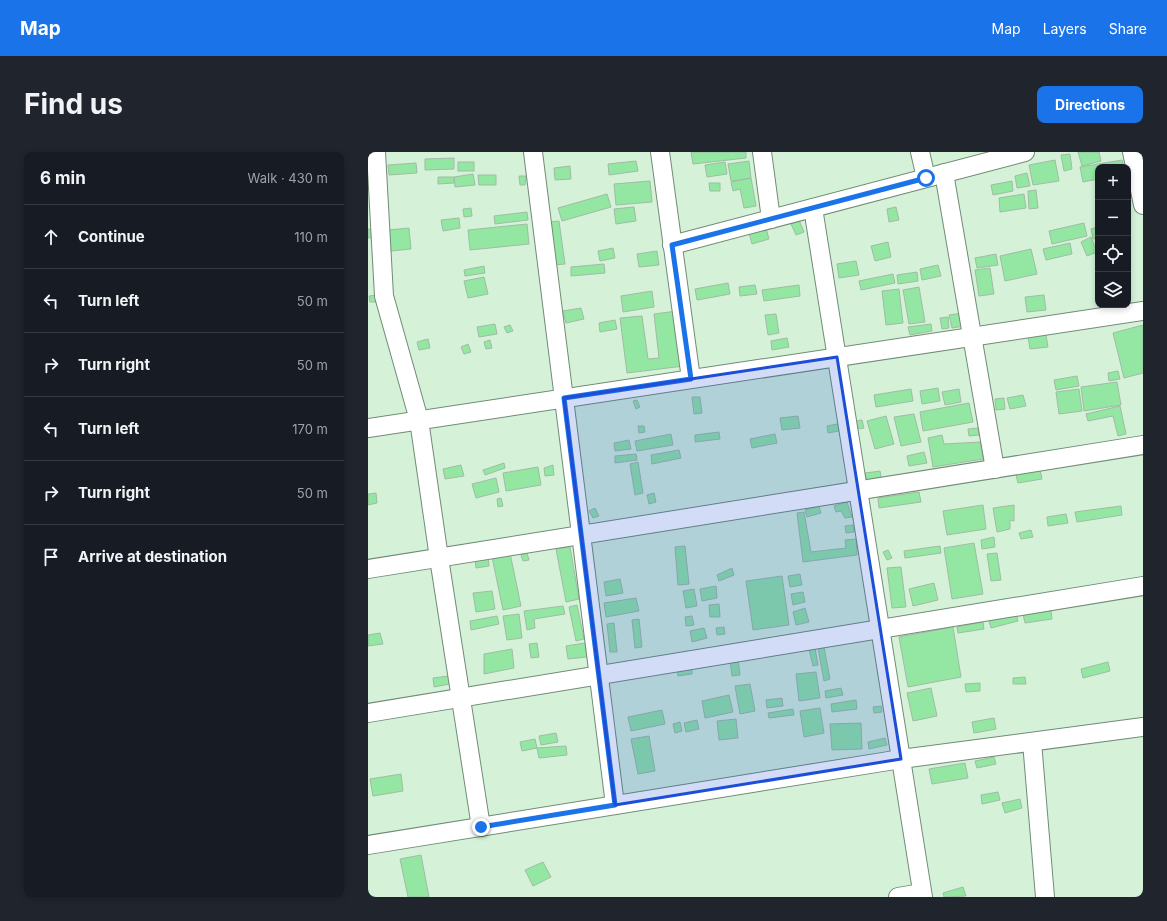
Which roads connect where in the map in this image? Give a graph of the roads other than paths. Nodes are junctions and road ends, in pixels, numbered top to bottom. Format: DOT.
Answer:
graph roads {
  1 [pos="376,152"];
  2 [pos="533,152"];
  3 [pos="660,152"];
  4 [pos="762,152"];
  5 [pos="920,152"];
  6 [pos="1025,152"];
  7 [pos="1132,152"];
  8 [pos="944,173"];
  9 [pos="926,178"];
  10 [pos="1143,205"];
  11 [pos="813,208"];
  12 [pos="771,219"];
  13 [pos="672,245"];
  14 [pos="1143,311"];
  15 [pos="973,337"];
  16 [pos="837,357"];
  17 [pos="691,379"];
  18 [pos="564,398"];
  19 [pos="419,420"];
  20 [pos="368,428"];
  21 [pos="1143,445"];
  22 [pos="995,469"];
  23 [pos="858,491"];
  24 [pos="581,535"];
  25 [pos="439,558"];
  26 [pos="368,569"];
  27 [pos="1143,586"];
  28 [pos="880,630"];
  29 [pos="598,675"];
  30 [pos="461,698"];
  31 [pos="368,713"];
  32 [pos="1143,728"];
  33 [pos="1032,742"];
  34 [pos="901,759"];
  35 [pos="615,805"];
  36 [pos="481,827"];
  37 [pos="368,845"];
  38 [pos="922,895"];
  39 [pos="898,897"];
  40 [pos="1045,897"];
  1 -- 19 [label="street"];
  2 -- 18 [label="street"];
  3 -- 13 [label="street"];
  4 -- 12 [label="street"];
  5 -- 9 [label="street"];
  6 -- 8 [label="street"];
  7 -- 10 [label="street"];
  8 -- 9 [label="street"];
  8 -- 15 [label="street"];
  9 -- 11 [label="street"];
  11 -- 12 [label="street"];
  11 -- 16 [label="street"];
  12 -- 13 [label="street"];
  13 -- 17 [label="street"];
  14 -- 15 [label="street"];
  15 -- 16 [label="street"];
  15 -- 22 [label="street"];
  16 -- 17 [label="street"];
  16 -- 23 [label="street"];
  17 -- 18 [label="street"];
  18 -- 19 [label="street"];
  18 -- 24 [label="street"];
  19 -- 20 [label="street"];
  19 -- 25 [label="street"];
  21 -- 22 [label="street"];
  22 -- 23 [label="street"];
  23 -- 24 [label="street"];
  23 -- 28 [label="street"];
  24 -- 25 [label="street"];
  24 -- 29 [label="street"];
  25 -- 26 [label="street"];
  25 -- 30 [label="street"];
  27 -- 28 [label="street"];
  28 -- 29 [label="street"];
  28 -- 34 [label="street"];
  29 -- 30 [label="street"];
  29 -- 35 [label="street"];
  30 -- 31 [label="street"];
  30 -- 36 [label="street"];
  32 -- 33 [label="street"];
  33 -- 34 [label="street"];
  33 -- 40 [label="street"];
  34 -- 35 [label="street"];
  34 -- 38 [label="street"];
  35 -- 36 [label="street"];
  36 -- 37 [label="street"];
  38 -- 39 [label="street"];
}
